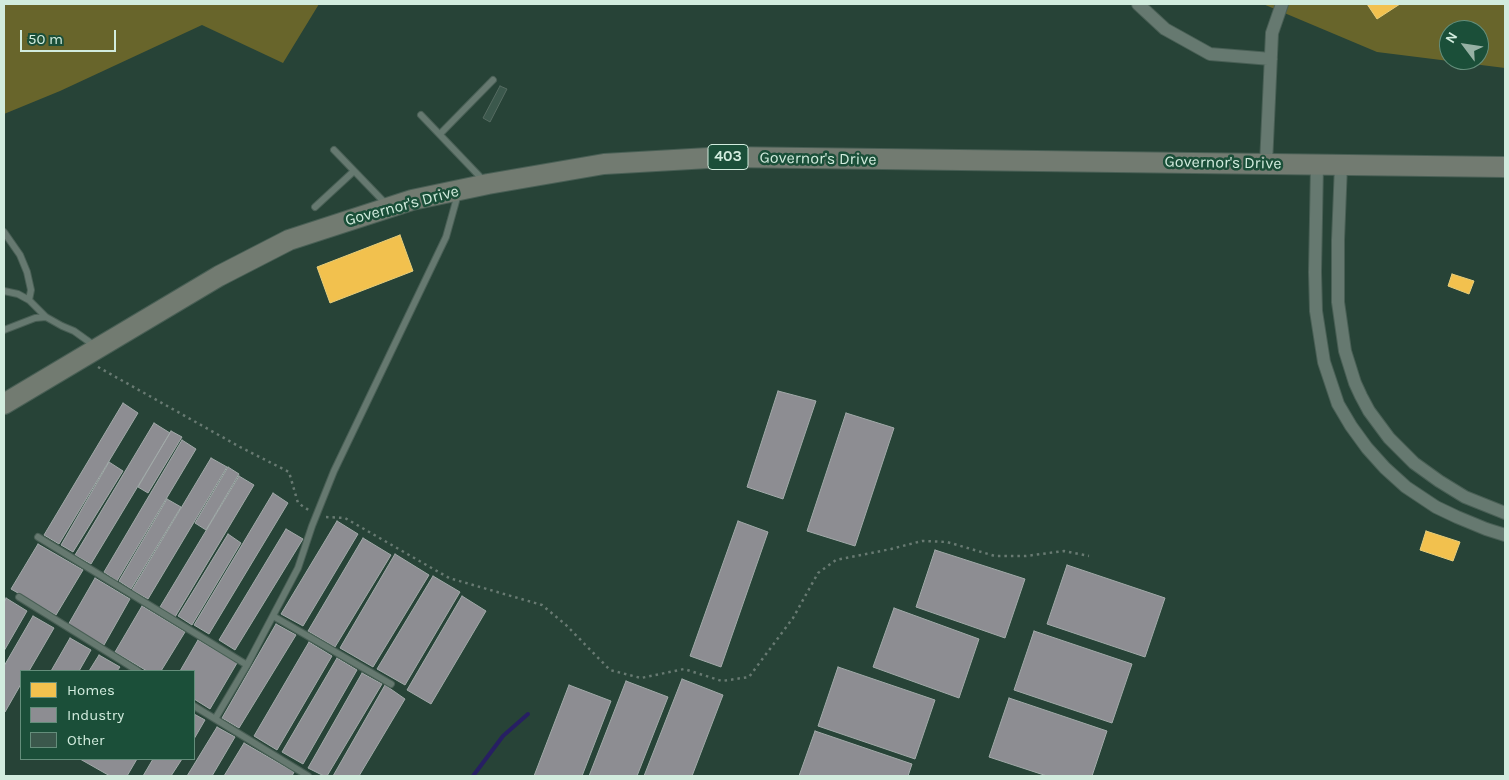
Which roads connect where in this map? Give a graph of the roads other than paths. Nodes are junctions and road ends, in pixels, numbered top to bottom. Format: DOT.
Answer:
graph roads {
  1 [pos="1138,4"];
  2 [pos="1282,4"];
  3 [pos="1270,60"];
  4 [pos="493,80"];
  5 [pos="421,115"];
  6 [pos="440,134"];
  7 [pos="334,150"];
  8 [pos="1266,164"];
  9 [pos="1317,165"];
  10 [pos="1341,165"];
  11 [pos="1505,167"];
  12 [pos="354,171"];
  13 [pos="488,184"];
  14 [pos="458,190"];
  15 [pos="315,208"];
  16 [pos="390,208"];
  17 [pos="4,232"];
  18 [pos="4,291"];
  19 [pos="29,300"];
  20 [pos="46,317"];
  21 [pos="4,330"];
  22 [pos="90,353"];
  23 [pos="4,404"];
  24 [pos="1505,513"];
  25 [pos="1505,535"];
  26 [pos="38,537"];
  27 [pos="19,597"];
  28 [pos="273,616"];
  29 [pos="247,665"];
  30 [pos="136,670"];
  31 [pos="391,684"];
  32 [pos="195,707"];
  33 [pos="215,719"];
  34 [pos="308,776"];
  1 -- 3 [label="street"];
  2 -- 3 [label="street"];
  3 -- 8 [label="street"];
  4 -- 6 [label="lane"];
  5 -- 6 [label="lane"];
  6 -- 13 [label="lane"];
  7 -- 12 [label="lane"];
  8 -- 9 [label="main road, Governor's Drive / 403"];
  8 -- 13 [label="main road, Governor's Drive / 403"];
  9 -- 10 [label="main road, Governor's Drive / 403"];
  9 -- 25 [label="street"];
  10 -- 11 [label="main road, Governor's Drive / 403"];
  10 -- 24 [label="street"];
  12 -- 15 [label="lane"];
  12 -- 16 [label="lane"];
  13 -- 14 [label="main road, Governor's Drive / 403"];
  14 -- 16 [label="main road, Governor's Drive / 403"];
  14 -- 28 [label="lane"];
  16 -- 22 [label="main road, Governor's Drive / 403"];
  17 -- 19 [label="lane"];
  18 -- 19 [label="lane"];
  19 -- 20 [label="lane"];
  20 -- 21 [label="lane"];
  20 -- 22 [label="lane"];
  22 -- 23 [label="main road, Governor's Drive / 403"];
  26 -- 29 [label="lane"];
  27 -- 30 [label="lane"];
  28 -- 29 [label="lane"];
  28 -- 31 [label="lane"];
  29 -- 33 [label="lane"];
  32 -- 33 [label="lane"];
  33 -- 34 [label="lane"];
}
